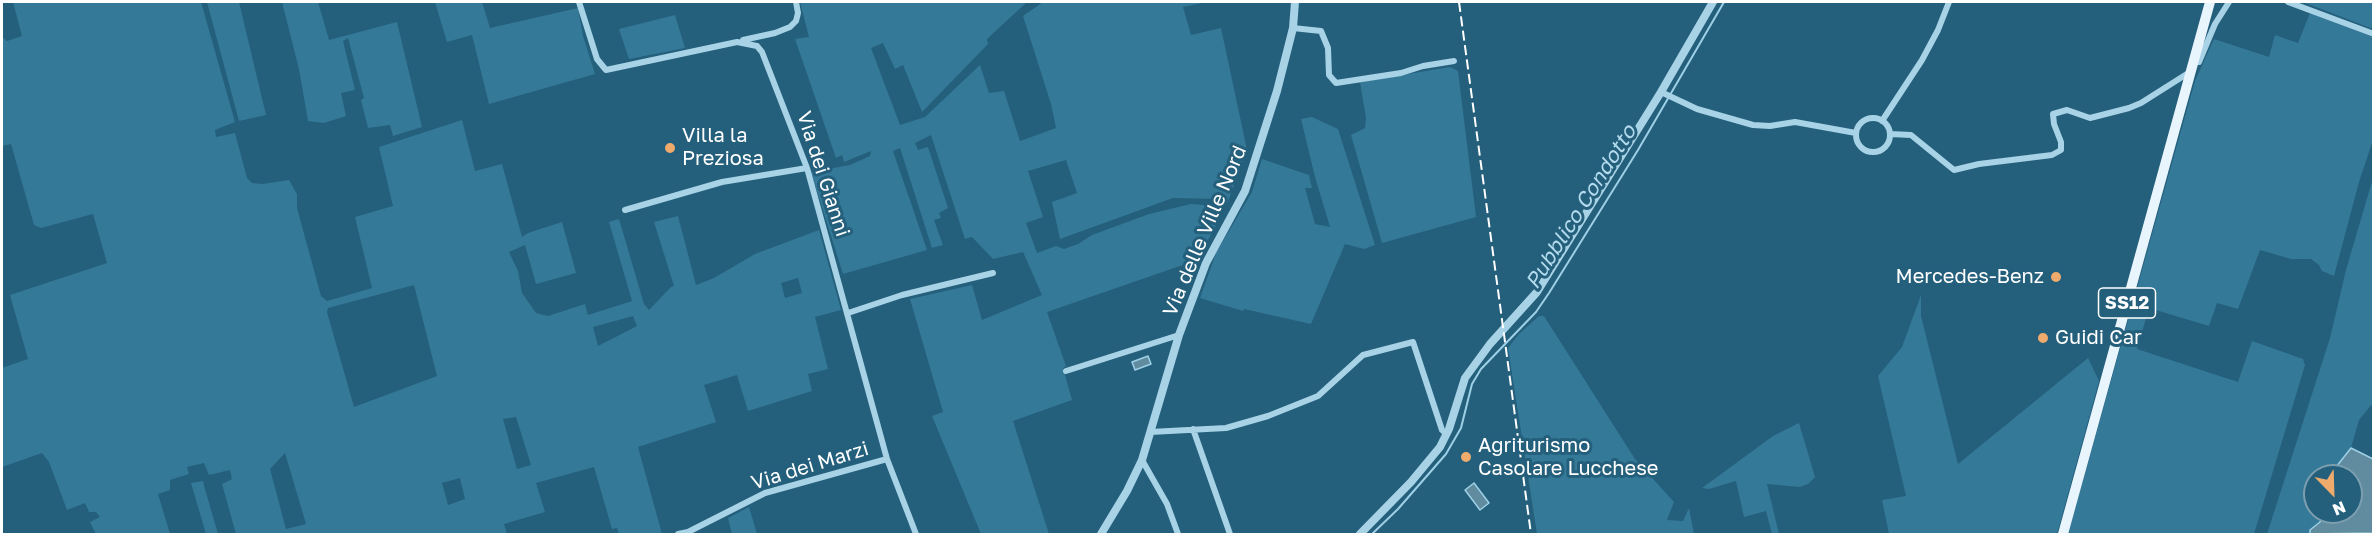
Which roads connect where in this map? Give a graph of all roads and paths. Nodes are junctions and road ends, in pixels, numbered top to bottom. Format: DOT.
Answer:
graph roads {
  1 [pos="579,2"];
  2 [pos="796,2"];
  3 [pos="1295,2"];
  4 [pos="1713,2"];
  5 [pos="1949,2"];
  6 [pos="2210,2"];
  7 [pos="2229,2"];
  8 [pos="2288,2"];
  9 [pos="1293,28"];
  10 [pos="2373,34"];
  11 [pos="737,42"];
  12 [pos="1454,61"];
  13 [pos="2192,66"];
  14 [pos="1663,94"];
  15 [pos="1881,121"];
  16 [pos="1856,133"];
  17 [pos="1890,134"];
  18 [pos="807,168"];
  19 [pos="625,210"];
  20 [pos="993,273"];
  21 [pos="848,314"];
  22 [pos="1179,335"];
  23 [pos="1066,371"];
  24 [pos="1192,429"];
  25 [pos="1150,432"];
  26 [pos="1446,434"];
  27 [pos="887,459"];
  28 [pos="1142,460"];
  29 [pos="678,534"];
  30 [pos="916,534"];
  31 [pos="1101,534"];
  32 [pos="1178,534"];
  33 [pos="1230,534"];
  34 [pos="1360,534"];
  35 [pos="2063,534"];
  1 -- 11 [label="street"];
  2 -- 11 [label="street"];
  3 -- 9 [label="street, Via delle Ville Nord"];
  4 -- 14 [label="street"];
  5 -- 15 [label="street"];
  6 -- 13 [label="main road, SS12"];
  7 -- 13 [label="street"];
  8 -- 10 [label="street"];
  9 -- 12 [label="street"];
  9 -- 22 [label="street, Via delle Ville Nord"];
  11 -- 18 [label="street, Via dei Gianni"];
  13 -- 17 [label="street"];
  13 -- 35 [label="main road, SS12"];
  14 -- 16 [label="street"];
  14 -- 26 [label="street"];
  15 -- 16 [label="street"];
  15 -- 17 [label="street"];
  16 -- 17 [label="street"];
  18 -- 19 [label="street"];
  18 -- 21 [label="street, Via dei Gianni"];
  20 -- 21 [label="street"];
  21 -- 27 [label="street, Via dei Gianni"];
  22 -- 23 [label="street"];
  22 -- 25 [label="street, Via delle Ville Nord"];
  24 -- 25 [label="street"];
  24 -- 26 [label="street"];
  24 -- 33 [label="street"];
  25 -- 28 [label="street, Via delle Ville Nord"];
  26 -- 34 [label="street"];
  27 -- 29 [label="street, Via dei Marzi"];
  27 -- 30 [label="street, Via dei Gianni"];
  28 -- 31 [label="street, Via delle Ville Nord"];
  28 -- 32 [label="street"];
}
